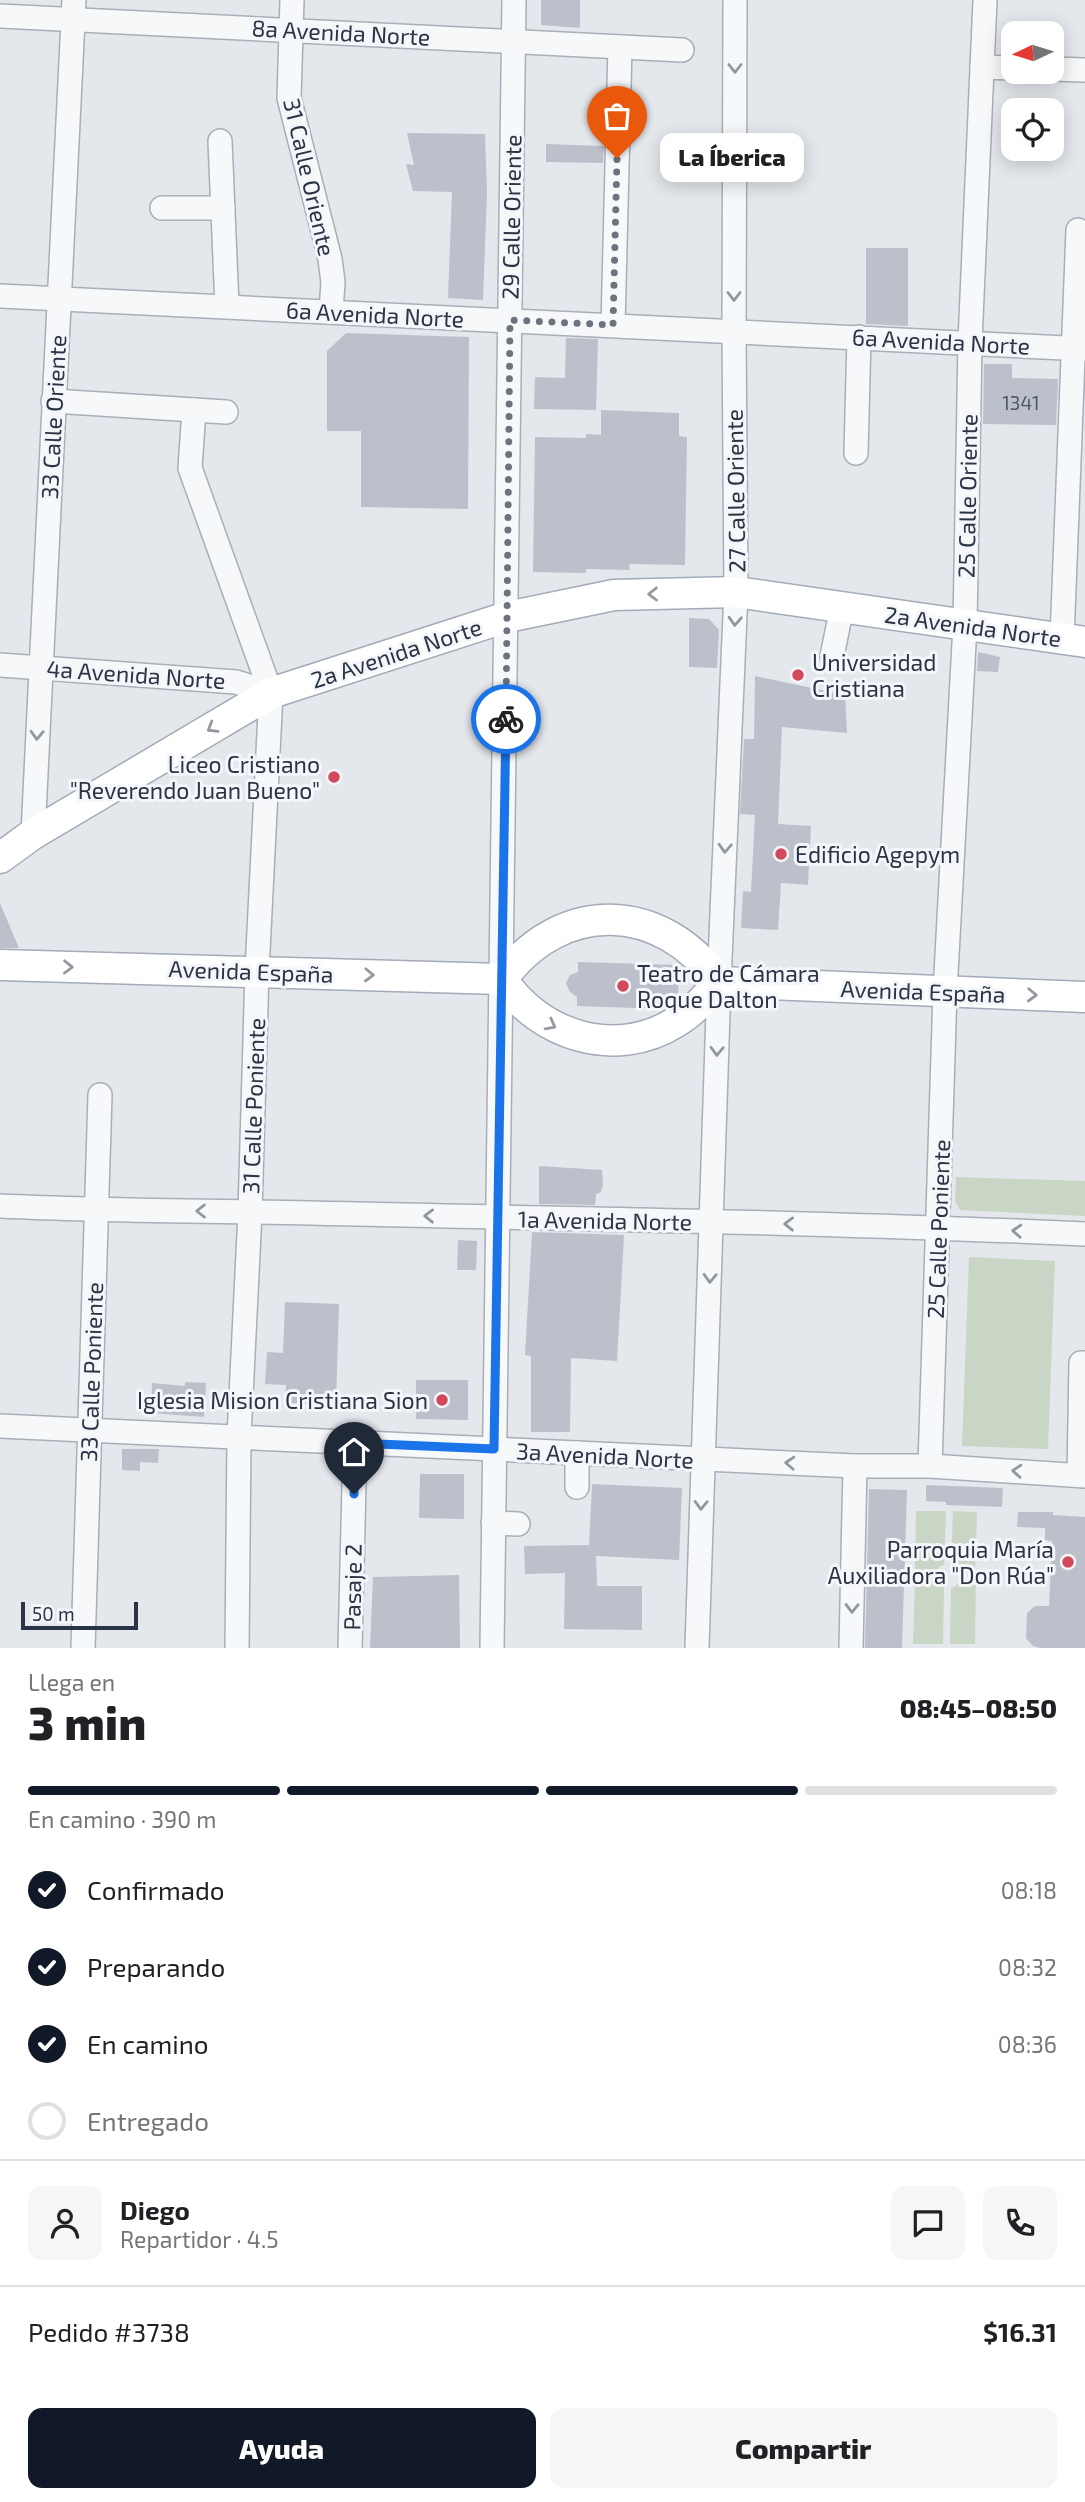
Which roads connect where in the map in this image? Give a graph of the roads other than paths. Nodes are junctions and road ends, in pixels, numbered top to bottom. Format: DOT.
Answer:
graph roads {
  1 [pos="292,0"];
  2 [pos="514,0"];
  3 [pos="735,0"];
  4 [pos="985,0"];
  5 [pos="73,10"];
  6 [pos="0,16"];
  7 [pos="291,30"];
  8 [pos="513,40"];
  9 [pos="620,47"];
  10 [pos="681,50"];
  11 [pos="982,67"];
  12 [pos="1001,68"];
  13 [pos="1064,69"];
  14 [pos="1085,70"];
  15 [pos="220,141"];
  16 [pos="162,208"];
  17 [pos="223,208"];
  18 [pos="1078,230"];
  19 [pos="0,296"];
  20 [pos="58,298"];
  21 [pos="227,306"];
  22 [pos="331,312"];
  23 [pos="510,320"];
  24 [pos="613,325"];
  25 [pos="734,331"];
  26 [pos="859,337"];
  27 [pos="970,342"];
  28 [pos="1078,349"];
  29 [pos="53,401"];
  30 [pos="194,410"];
  31 [pos="226,412"];
  32 [pos="856,453"];
  33 [pos="736,592"];
  34 [pos="842,607"];
  35 [pos="507,617"];
  36 [pos="965,625"];
  37 [pos="1073,640"];
  38 [pos="832,656"];
  39 [pos="0,665"];
  40 [pos="40,666"];
  41 [pos="271,693"];
  42 [pos="33,834"];
  43 [pos="0,858"];
  44 [pos="0,965"];
  45 [pos="257,971"];
  46 [pos="502,979"];
  47 [pos="719,982"];
  48 [pos="945,992"];
  49 [pos="1085,997"];
  50 [pos="100,1095"];
  51 [pos="0,1206"];
  52 [pos="96,1211"];
  53 [pos="250,1212"];
  54 [pos="497,1217"];
  55 [pos="712,1223"];
  56 [pos="939,1227"];
  57 [pos="1085,1234"];
  58 [pos="1085,1363"];
  59 [pos="0,1426"];
  60 [pos="89,1430"];
  61 [pos="239,1437"];
  62 [pos="355,1443"];
  63 [pos="494,1449"];
  64 [pos="577,1453"];
  65 [pos="703,1459"];
  66 [pos="855,1466"];
  67 [pos="930,1466"];
  68 [pos="1082,1476"];
  69 [pos="576,1487"];
  70 [pos="494,1523"];
  71 [pos="517,1524"];
  72 [pos="83,1648"];
  73 [pos="237,1648"];
  74 [pos="350,1648"];
  75 [pos="492,1648"];
  76 [pos="697,1648"];
  77 [pos="851,1648"];
  1 -- 7 [label="street, 31 Calle Oriente"];
  2 -- 8 [label="street, 29 Calle Oriente"];
  3 -- 25 [label="street, 27 Calle Oriente, one-way"];
  4 -- 11 [label="street, 25 Calle Oriente"];
  5 -- 6 [label="street, 8a Avenida Norte"];
  5 -- 7 [label="street, 8a Avenida Norte"];
  5 -- 20 [label="street, 33 Calle Oriente"];
  7 -- 8 [label="street, 8a Avenida Norte"];
  7 -- 22 [label="street, 31 Calle Oriente"];
  8 -- 9 [label="street, 8a Avenida Norte"];
  8 -- 23 [label="street, 29 Calle Oriente"];
  9 -- 10 [label="street, 8a Avenida Norte"];
  9 -- 24 [label="street"];
  11 -- 12 [label="street"];
  11 -- 27 [label="street, 25 Calle Oriente"];
  13 -- 14 [label="street"];
  15 -- 17 [label="street"];
  16 -- 17 [label="street"];
  17 -- 21 [label="street"];
  18 -- 28 [label="street"];
  19 -- 20 [label="street, 6a Avenida Norte"];
  20 -- 21 [label="street, 6a Avenida Norte"];
  20 -- 29 [label="street, 33 Calle Oriente"];
  21 -- 22 [label="street, 6a Avenida Norte"];
  22 -- 23 [label="street, 6a Avenida Norte"];
  23 -- 24 [label="street, 6a Avenida Norte"];
  23 -- 35 [label="street, 29 Calle Oriente"];
  24 -- 25 [label="street, 6a Avenida Norte"];
  25 -- 26 [label="street, 6a Avenida Norte"];
  25 -- 33 [label="street, 27 Calle Oriente"];
  26 -- 27 [label="street, 6a Avenida Norte"];
  26 -- 32 [label="street"];
  27 -- 28 [label="street, 6a Avenida Norte"];
  27 -- 36 [label="street, 25 Calle Oriente"];
  28 -- 37 [label="street"];
  29 -- 30 [label="street"];
  29 -- 40 [label="street, 33 Calle Oriente"];
  30 -- 31 [label="street"];
  30 -- 41 [label="street, 31 Calle Poniente"];
  33 -- 34 [label="main road, 2a Avenida Norte"];
  33 -- 35 [label="main road, 2a Avenida Norte, one-way"];
  33 -- 47 [label="street, 27 Calle Oriente, one-way"];
  34 -- 36 [label="main road, 2a Avenida Norte"];
  34 -- 38 [label="street"];
  35 -- 41 [label="main road, 2a Avenida Norte"];
  35 -- 46 [label="street, 29 Calle Oriente"];
  36 -- 37 [label="main road, 2a Avenida Norte"];
  36 -- 48 [label="street, 25 Calle Oriente"];
  39 -- 40 [label="street, 4a Avenida Norte"];
  40 -- 41 [label="street, 4a Avenida Norte"];
  40 -- 42 [label="street, 33 Calle Oriente, one-way"];
  41 -- 42 [label="main road, 2a Avenida Norte, one-way"];
  41 -- 45 [label="street, 31 Calle Poniente"];
  42 -- 43 [label="main road, 2a Avenida Norte"];
  44 -- 45 [label="main road, Avenida España, one-way"];
  45 -- 46 [label="main road, Avenida España, one-way"];
  45 -- 53 [label="street, 31 Calle Poniente"];
  46 -- 47 [label="main road"];
  46 -- 47 [label="main road, one-way"];
  46 -- 54 [label="street, 29 Calle Oriente"];
  47 -- 48 [label="main road, Avenida España"];
  47 -- 55 [label="street, 27 Calle Oriente, one-way"];
  48 -- 49 [label="main road, Avenida España, one-way"];
  48 -- 56 [label="street, 25 Calle Poniente"];
  50 -- 52 [label="street, 33 Calle Poniente"];
  51 -- 52 [label="street, 1a Avenida Norte"];
  53 -- 52 [label="street, 1a Avenida Norte, one-way"];
  52 -- 60 [label="street, 33 Calle Poniente"];
  54 -- 53 [label="street, 1a Avenida Norte, one-way"];
  53 -- 61 [label="street, 31 Calle Poniente"];
  54 -- 55 [label="street, 1a Avenida Norte"];
  54 -- 63 [label="street, 29 Calle Oriente"];
  56 -- 55 [label="street, 1a Avenida Norte, one-way"];
  55 -- 65 [label="street, 27 Calle Oriente, one-way"];
  57 -- 56 [label="street, 1a Avenida Norte, one-way"];
  56 -- 67 [label="street, 25 Calle Poniente"];
  58 -- 68 [label="street"];
  59 -- 60 [label="street, 3a Avenida Norte"];
  60 -- 61 [label="street, 3a Avenida Norte"];
  60 -- 72 [label="street, 33 Calle Poniente"];
  61 -- 62 [label="street, 3a Avenida Norte"];
  61 -- 73 [label="street, 31 Calle Poniente"];
  62 -- 63 [label="street, 3a Avenida Norte"];
  62 -- 74 [label="street, Pasaje 2"];
  63 -- 64 [label="street, 3a Avenida Norte"];
  63 -- 70 [label="street, 29 Calle Oriente"];
  64 -- 65 [label="street, 3a Avenida Norte"];
  64 -- 69 [label="street"];
  66 -- 65 [label="street, 3a Avenida Norte, one-way"];
  65 -- 76 [label="street, 27 Calle Oriente, one-way"];
  66 -- 67 [label="street, 3a Avenida Norte"];
  66 -- 77 [label="street, one-way"];
  68 -- 67 [label="street, 3a Avenida Norte, one-way"];
  70 -- 71 [label="street"];
  70 -- 75 [label="street, 29 Calle Oriente"];
}
